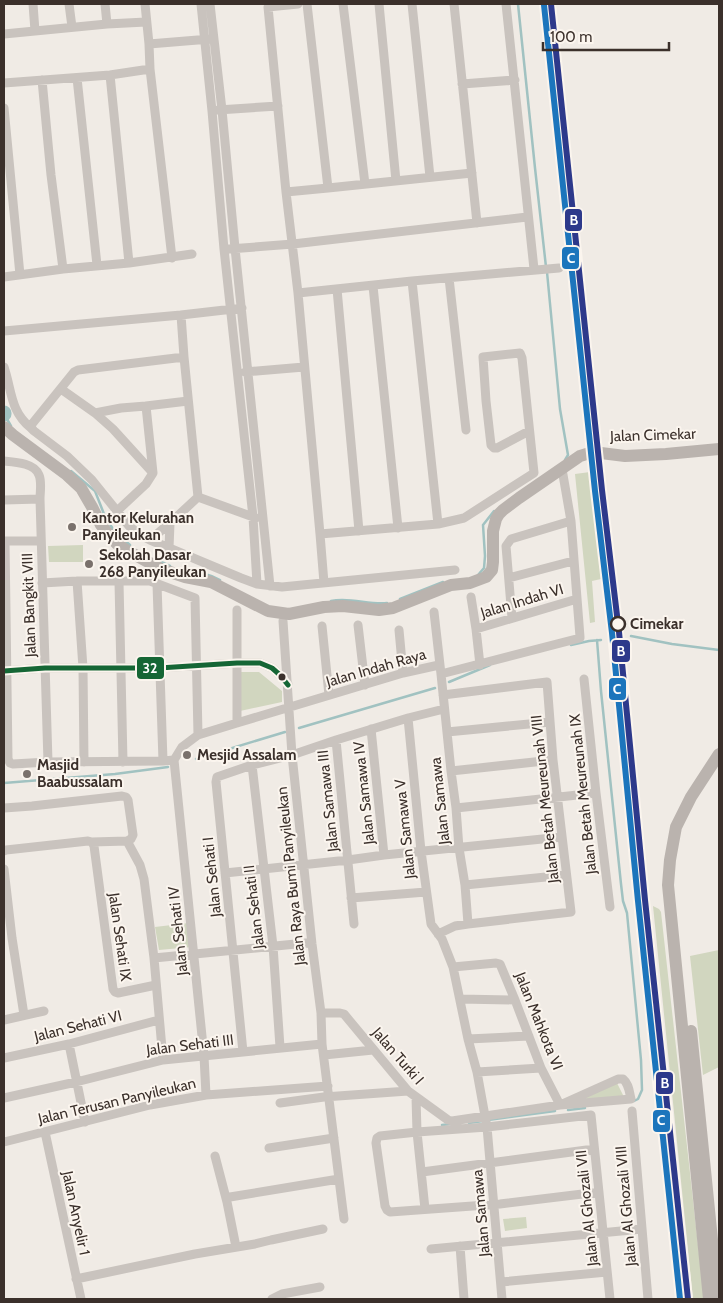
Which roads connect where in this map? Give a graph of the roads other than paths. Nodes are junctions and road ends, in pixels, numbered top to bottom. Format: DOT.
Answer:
graph roads {
  1 [pos="33,4"];
  2 [pos="69,4"];
  3 [pos="104,4"];
  4 [pos="145,4"];
  5 [pos="201,4"];
  6 [pos="210,4"];
  7 [pos="298,4"];
  8 [pos="307,4"];
  9 [pos="343,4"];
  10 [pos="378,4"];
  11 [pos="412,4"];
  12 [pos="454,4"];
  13 [pos="506,4"];
  14 [pos="268,5"];
  15 [pos="146,22"];
  16 [pos="107,24"];
  17 [pos="72,27"];
  18 [pos="36,31"];
  19 [pos="4,34"];
  20 [pos="209,39"];
  21 [pos="149,44"];
  22 [pos="150,69"];
  23 [pos="110,74"];
  24 [pos="77,78"];
  25 [pos="42,80"];
  26 [pos="514,80"];
  27 [pos="4,83"];
  28 [pos="462,84"];
  29 [pos="278,106"];
  30 [pos="4,108"];
  31 [pos="217,110"];
  32 [pos="472,173"];
  33 [pos="430,177"];
  34 [pos="396,181"];
  35 [pos="364,184"];
  36 [pos="328,188"];
  37 [pos="286,192"];
  38 [pos="527,217"];
  39 [pos="477,223"];
  40 [pos="293,244"];
  41 [pos="235,248"];
  42 [pos="224,249"];
  43 [pos="192,254"];
  44 [pos="172,258"];
  45 [pos="129,263"];
  46 [pos="97,265"];
  47 [pos="63,268"];
  48 [pos="559,268"];
  49 [pos="534,270"];
  50 [pos="20,275"];
  51 [pos="4,277"];
  52 [pos="449,278"];
  53 [pos="412,281"];
  54 [pos="373,286"];
  55 [pos="337,289"];
  56 [pos="298,293"];
  57 [pos="242,308"];
  58 [pos="231,310"];
  59 [pos="181,314"];
  60 [pos="4,331"];
  61 [pos="184,357"];
  62 [pos="304,367"];
  63 [pos="4,368"];
  64 [pos="248,372"];
  65 [pos="238,373"];
  66 [pos="61,388"];
  67 [pos="188,402"];
  68 [pos="146,406"];
  69 [pos="95,413"];
  70 [pos="4,427"];
  71 [pos="31,428"];
  72 [pos="466,430"];
  73 [pos="529,431"];
  74 [pos="719,448"];
  75 [pos="4,460"];
  76 [pos="562,469"];
  77 [pos="153,473"];
  78 [pos="539,478"];
  79 [pos="198,497"];
  80 [pos="40,499"];
  81 [pos="4,500"];
  82 [pos="117,510"];
  83 [pos="258,518"];
  84 [pos="571,521"];
  85 [pos="170,523"];
  86 [pos="438,524"];
  87 [pos="398,528"];
  88 [pos="360,531"];
  89 [pos="320,534"];
  90 [pos="150,540"];
  91 [pos="4,541"];
  92 [pos="41,541"];
  93 [pos="169,548"];
  94 [pos="574,560"];
  95 [pos="456,570"];
  96 [pos="509,578"];
  97 [pos="77,581"];
  98 [pos="119,582"];
  99 [pos="42,583"];
  100 [pos="324,583"];
  101 [pos="157,584"];
  102 [pos="257,584"];
  103 [pos="270,586"];
  104 [pos="471,598"];
  105 [pos="576,599"];
  106 [pos="236,610"];
  107 [pos="434,612"];
  108 [pos="512,618"];
  109 [pos="283,621"];
  110 [pos="358,625"];
  111 [pos="322,626"];
  112 [pos="476,629"];
  113 [pos="399,630"];
  114 [pos="286,662"];
  115 [pos="237,663"];
  116 [pos="260,663"];
  117 [pos="480,665"];
  118 [pos="196,666"];
  119 [pos="45,668"];
  120 [pos="83,668"];
  121 [pos="122,668"];
  122 [pos="159,668"];
  123 [pos="440,669"];
  124 [pos="5,671"];
  125 [pos="402,673"];
  126 [pos="584,679"];
  127 [pos="365,684"];
  128 [pos="288,685"];
  129 [pos="442,692"];
  130 [pos="330,695"];
  131 [pos="289,708"];
  132 [pos="444,709"];
  133 [pos="408,718"];
  134 [pos="237,722"];
  135 [pos="550,722"];
  136 [pos="371,729"];
  137 [pos="448,732"];
  138 [pos="198,735"];
  139 [pos="336,740"];
  140 [pos="719,754"];
  141 [pos="292,755"];
  142 [pos="553,760"];
  143 [pos="48,762"];
  144 [pos="84,762"];
  145 [pos="124,762"];
  146 [pos="163,762"];
  147 [pos="175,764"];
  148 [pos="252,765"];
  149 [pos="719,767"];
  150 [pos="451,771"];
  151 [pos="596,793"];
  152 [pos="557,797"];
  153 [pos="4,808"];
  154 [pos="456,808"];
  155 [pos="562,837"];
  156 [pos="127,840"];
  157 [pos="92,842"];
  158 [pos="459,848"];
  159 [pos="4,851"];
  160 [pos="421,851"];
  161 [pos="384,855"];
  162 [pos="348,860"];
  163 [pos="304,866"];
  164 [pos="4,869"];
  165 [pos="264,869"];
  166 [pos="225,873"];
  167 [pos="566,875"];
  168 [pos="465,885"];
  169 [pos="426,892"];
  170 [pos="351,901"];
  171 [pos="610,906"];
  172 [pos="354,924"];
  173 [pos="468,924"];
  174 [pos="438,934"];
  175 [pos="312,944"];
  176 [pos="273,946"];
  177 [pos="233,951"];
  178 [pos="194,954"];
  179 [pos="154,958"];
  180 [pos="453,967"];
  181 [pos="156,985"];
  182 [pos="460,999"];
  183 [pos="515,1000"];
  184 [pos="44,1011"];
  185 [pos="321,1013"];
  186 [pos="24,1015"];
  187 [pos="4,1020"];
  188 [pos="159,1020"];
  189 [pos="529,1036"];
  190 [pos="468,1039"];
  191 [pos="69,1044"];
  192 [pos="322,1044"];
  193 [pos="280,1048"];
  194 [pos="373,1050"];
  195 [pos="243,1052"];
  196 [pos="324,1055"];
  197 [pos="689,1055"];
  198 [pos="204,1056"];
  199 [pos="4,1058"];
  200 [pos="163,1060"];
  201 [pos="541,1068"];
  202 [pos="477,1072"];
  203 [pos="76,1082"];
  204 [pos="328,1086"];
  205 [pos="408,1091"];
  206 [pos="206,1093"];
  207 [pos="329,1097"];
  208 [pos="416,1097"];
  209 [pos="4,1098"];
  210 [pos="280,1103"];
  211 [pos="560,1105"];
  212 [pos="632,1111"];
  213 [pos="85,1122"];
  214 [pos="486,1122"];
  215 [pos="45,1132"];
  216 [pos="417,1132"];
  217 [pos="334,1138"];
  218 [pos="4,1142"];
  219 [pos="269,1148"];
  220 [pos="594,1149"];
  221 [pos="216,1156"];
  222 [pos="490,1163"];
  223 [pos="422,1172"];
  224 [pos="339,1179"];
  225 [pos="599,1192"];
  226 [pos="230,1197"];
  227 [pos="494,1204"];
  228 [pos="425,1209"];
  229 [pos="344,1219"];
  230 [pos="324,1229"];
  231 [pos="642,1229"];
  232 [pos="603,1233"];
  233 [pos="498,1243"];
  234 [pos="460,1246"];
  235 [pos="236,1247"];
  236 [pos="431,1249"];
  237 [pos="607,1272"];
  238 [pos="76,1279"];
  239 [pos="501,1282"];
  240 [pos="320,1287"];
  241 [pos="81,1299"];
  242 [pos="272,1299"];
  243 [pos="464,1299"];
  244 [pos="502,1299"];
  245 [pos="610,1299"];
  246 [pos="648,1299"];
  247 [pos="709,1299"];
  248 [pos="718,1299"];
  1 -- 18 [label="street"];
  2 -- 17 [label="street"];
  3 -- 16 [label="street"];
  4 -- 15 [label="street"];
  5 -- 20 [label="street"];
  6 -- 20 [label="street"];
  7 -- 14 [label="street"];
  8 -- 36 [label="street"];
  9 -- 35 [label="street"];
  10 -- 34 [label="street"];
  11 -- 33 [label="street"];
  12 -- 28 [label="street"];
  13 -- 26 [label="street"];
  14 -- 29 [label="street"];
  15 -- 16 [label="street"];
  15 -- 21 [label="street"];
  16 -- 17 [label="street"];
  17 -- 18 [label="street"];
  18 -- 19 [label="street"];
  20 -- 21 [label="street"];
  20 -- 31 [label="street"];
  21 -- 22 [label="street"];
  22 -- 23 [label="street"];
  22 -- 44 [label="street"];
  23 -- 24 [label="street"];
  23 -- 45 [label="street"];
  24 -- 25 [label="street"];
  24 -- 46 [label="street"];
  25 -- 27 [label="street"];
  25 -- 47 [label="street"];
  26 -- 28 [label="street"];
  26 -- 38 [label="street"];
  28 -- 32 [label="street"];
  29 -- 31 [label="street"];
  29 -- 37 [label="street"];
  30 -- 50 [label="street"];
  31 -- 41 [label="street"];
  31 -- 42 [label="street"];
  32 -- 33 [label="street"];
  32 -- 39 [label="street"];
  33 -- 34 [label="street"];
  34 -- 35 [label="street"];
  35 -- 36 [label="street"];
  36 -- 37 [label="street"];
  37 -- 40 [label="street"];
  38 -- 39 [label="street"];
  38 -- 49 [label="street"];
  39 -- 40 [label="street"];
  40 -- 41 [label="street"];
  40 -- 56 [label="street"];
  41 -- 42 [label="street"];
  41 -- 57 [label="street"];
  42 -- 58 [label="street"];
  43 -- 44 [label="street"];
  44 -- 45 [label="street"];
  45 -- 46 [label="street"];
  46 -- 47 [label="street"];
  47 -- 50 [label="street"];
  48 -- 49 [label="street"];
  49 -- 52 [label="street"];
  50 -- 51 [label="street"];
  52 -- 53 [label="street"];
  52 -- 72 [label="street"];
  53 -- 54 [label="street"];
  53 -- 86 [label="street"];
  54 -- 55 [label="street"];
  54 -- 87 [label="street"];
  55 -- 56 [label="street"];
  55 -- 88 [label="street"];
  56 -- 62 [label="street"];
  57 -- 58 [label="street"];
  57 -- 64 [label="street"];
  58 -- 59 [label="street"];
  58 -- 65 [label="street"];
  59 -- 60 [label="street"];
  59 -- 61 [label="street"];
  61 -- 66 [label="street"];
  61 -- 67 [label="street"];
  62 -- 64 [label="street"];
  62 -- 89 [label="street"];
  63 -- 71 [label="street"];
  64 -- 65 [label="street"];
  64 -- 83 [label="street"];
  65 -- 83 [label="street"];
  66 -- 69 [label="street"];
  66 -- 71 [label="street"];
  67 -- 68 [label="street"];
  67 -- 79 [label="street"];
  68 -- 69 [label="street"];
  68 -- 77 [label="street"];
  69 -- 77 [label="street"];
  70 -- 78 [label="street"];
  71 -- 82 [label="street"];
  73 -- 73 [label="street"];
  73 -- 78 [label="street"];
  74 -- 76 [label="street, Jalan Cimekar"];
  75 -- 80 [label="street, Jalan Bangkit VIII"];
  76 -- 78 [label="street"];
  76 -- 84 [label="street"];
  77 -- 82 [label="street"];
  78 -- 86 [label="street"];
  79 -- 83 [label="street"];
  79 -- 85 [label="street"];
  80 -- 81 [label="street"];
  80 -- 92 [label="street, Jalan Bangkit VIII"];
  82 -- 90 [label="street"];
  83 -- 102 [label="street"];
  83 -- 103 [label="street"];
  84 -- 94 [label="street"];
  84 -- 96 [label="street"];
  85 -- 90 [label="street"];
  85 -- 93 [label="street"];
  86 -- 87 [label="street"];
  87 -- 88 [label="street"];
  88 -- 89 [label="street"];
  89 -- 100 [label="street"];
  90 -- 93 [label="street"];
  91 -- 92 [label="street"];
  91 -- 124 [label="street"];
  92 -- 99 [label="street, Jalan Bangkit VIII"];
  93 -- 102 [label="street"];
  94 -- 96 [label="street"];
  94 -- 105 [label="street"];
  95 -- 100 [label="street"];
  96 -- 108 [label="street"];
  97 -- 98 [label="street"];
  97 -- 99 [label="street"];
  97 -- 120 [label="street"];
  98 -- 101 [label="street"];
  98 -- 121 [label="street"];
  99 -- 119 [label="street, Jalan Bangkit VIII"];
  100 -- 103 [label="street"];
  101 -- 118 [label="street"];
  101 -- 122 [label="street"];
  102 -- 103 [label="street"];
  104 -- 112 [label="street"];
  105 -- 108 [label="street, Jalan Indah VI"];
  105 -- 117 [label="street, Jalan Indah Raya"];
  106 -- 115 [label="street"];
  107 -- 123 [label="street, Jalan Samawa"];
  108 -- 112 [label="street, Jalan Indah VI"];
  109 -- 114 [label="street, Jalan Raya Bumi Panyileukan"];
  110 -- 127 [label="street"];
  111 -- 130 [label="street"];
  112 -- 117 [label="street"];
  113 -- 125 [label="street"];
  114 -- 116 [label="street"];
  114 -- 128 [label="street, Jalan Raya Bumi Panyileukan"];
  115 -- 116 [label="street"];
  115 -- 118 [label="street"];
  115 -- 134 [label="street"];
  116 -- 128 [label="street"];
  117 -- 123 [label="street, Jalan Indah Raya"];
  118 -- 122 [label="street"];
  118 -- 138 [label="street"];
  119 -- 120 [label="street"];
  119 -- 124 [label="street"];
  119 -- 143 [label="street, Jalan Bangkit VIII"];
  120 -- 121 [label="street"];
  120 -- 144 [label="street"];
  121 -- 122 [label="street"];
  121 -- 145 [label="street"];
  122 -- 146 [label="street"];
  123 -- 125 [label="street, Jalan Indah Raya"];
  123 -- 129 [label="street, Jalan Samawa"];
  124 -- 143 [label="street"];
  125 -- 127 [label="street, Jalan Indah Raya"];
  126 -- 151 [label="street, Jalan Betah Meureunah IX"];
  127 -- 130 [label="street, Jalan Indah Raya"];
  128 -- 131 [label="street, Jalan Raya Bumi Panyileukan"];
  129 -- 132 [label="street, Jalan Samawa"];
  129 -- 135 [label="street, Jalan Betah Meureunah VIII"];
  130 -- 131 [label="street, Jalan Indah Raya"];
  131 -- 134 [label="street"];
  131 -- 141 [label="street, Jalan Raya Bumi Panyileukan"];
  132 -- 133 [label="street, Jalan Sehati I"];
  132 -- 137 [label="street, Jalan Samawa"];
  133 -- 136 [label="street, Jalan Sehati I"];
  133 -- 160 [label="street, Jalan Samawa V"];
  134 -- 138 [label="street"];
  135 -- 137 [label="street"];
  135 -- 142 [label="street, Jalan Betah Meureunah VIII"];
  136 -- 139 [label="street, Jalan Sehati I"];
  136 -- 161 [label="street, Jalan Samawa IV"];
  137 -- 150 [label="street, Jalan Samawa"];
  138 -- 147 [label="street"];
  139 -- 141 [label="street, Jalan Sehati I"];
  139 -- 162 [label="street, Jalan Samawa III"];
  140 -- 197 [label="street"];
  141 -- 148 [label="street, Jalan Sehati I"];
  141 -- 163 [label="street, Jalan Raya Bumi Panyileukan"];
  142 -- 150 [label="street"];
  142 -- 152 [label="street, Jalan Betah Meureunah VIII"];
  143 -- 144 [label="street"];
  144 -- 145 [label="street"];
  145 -- 146 [label="street"];
  146 -- 147 [label="street"];
  147 -- 178 [label="street, Jalan Sehati IV"];
  148 -- 165 [label="street, Jalan Sehati II"];
  148 -- 166 [label="street, Jalan Sehati I"];
  149 -- 197 [label="street"];
  150 -- 154 [label="street, Jalan Samawa"];
  151 -- 152 [label="street"];
  151 -- 171 [label="street, Jalan Betah Meureunah IX"];
  152 -- 154 [label="street"];
  152 -- 155 [label="street, Jalan Betah Meureunah VIII"];
  153 -- 156 [label="street"];
  154 -- 158 [label="street, Jalan Samawa"];
  155 -- 158 [label="street"];
  155 -- 167 [label="street, Jalan Betah Meureunah VIII"];
  156 -- 157 [label="street"];
  156 -- 179 [label="street"];
  157 -- 159 [label="street"];
  157 -- 181 [label="street, Jalan Sehati IX"];
  158 -- 160 [label="street"];
  158 -- 168 [label="street, Jalan Samawa"];
  160 -- 161 [label="street"];
  160 -- 169 [label="street, Jalan Samawa V"];
  161 -- 162 [label="street"];
  162 -- 163 [label="street"];
  162 -- 170 [label="street, Jalan Samawa III"];
  163 -- 165 [label="street"];
  163 -- 175 [label="street, Jalan Raya Bumi Panyileukan"];
  164 -- 186 [label="street"];
  165 -- 166 [label="street"];
  165 -- 176 [label="street, Jalan Sehati II"];
  166 -- 177 [label="street, Jalan Sehati I"];
  167 -- 168 [label="street"];
  167 -- 173 [label="street, Jalan Betah Meureunah VIII"];
  168 -- 173 [label="street, Jalan Samawa"];
  169 -- 170 [label="street"];
  169 -- 174 [label="street, Jalan Samawa V"];
  170 -- 172 [label="street"];
  173 -- 174 [label="street"];
  174 -- 180 [label="street, Jalan Samawa"];
  175 -- 176 [label="street"];
  175 -- 185 [label="street, Jalan Raya Bumi Panyileukan"];
  176 -- 177 [label="street"];
  176 -- 193 [label="street, Jalan Sehati II"];
  177 -- 178 [label="street"];
  177 -- 195 [label="street, Jalan Sehati I"];
  178 -- 179 [label="street"];
  178 -- 198 [label="street, Jalan Sehati IV"];
  179 -- 181 [label="street"];
  180 -- 182 [label="street, Jalan Samawa"];
  180 -- 183 [label="street, Jalan Mahkota VI"];
  181 -- 188 [label="street"];
  182 -- 183 [label="street"];
  182 -- 190 [label="street, Jalan Samawa"];
  183 -- 189 [label="street, Jalan Mahkota VI"];
  184 -- 186 [label="street"];
  185 -- 192 [label="street, Jalan Raya Bumi Panyileukan"];
  185 -- 194 [label="street, Jalan Turki I"];
  186 -- 187 [label="street"];
  188 -- 191 [label="street, Jalan Sehati VI"];
  188 -- 200 [label="street"];
  189 -- 190 [label="street"];
  189 -- 201 [label="street, Jalan Mahkota VI"];
  190 -- 202 [label="street, Jalan Samawa"];
  191 -- 199 [label="street, Jalan Sehati VI"];
  191 -- 203 [label="street"];
  192 -- 193 [label="street, Jalan Sehati III"];
  192 -- 196 [label="street, Jalan Raya Bumi Panyileukan"];
  193 -- 195 [label="street, Jalan Sehati III"];
  194 -- 196 [label="street"];
  194 -- 205 [label="street, Jalan Turki I"];
  195 -- 198 [label="street, Jalan Sehati III"];
  196 -- 204 [label="street, Jalan Raya Bumi Panyileukan"];
  197 -- 247 [label="street"];
  197 -- 248 [label="street"];
  198 -- 200 [label="street, Jalan Sehati III"];
  198 -- 206 [label="street, Jalan Sehati IV"];
  200 -- 203 [label="street, Jalan Sehati III"];
  201 -- 202 [label="street"];
  201 -- 211 [label="street, Jalan Mahkota VI"];
  202 -- 214 [label="street, Jalan Samawa"];
  203 -- 209 [label="street, Jalan Sehati III"];
  203 -- 213 [label="street"];
  204 -- 206 [label="street, Jalan Terusan Panyileukan"];
  204 -- 207 [label="street, Jalan Raya Bumi Panyileukan"];
  205 -- 207 [label="street"];
  205 -- 208 [label="street, Jalan Turki I"];
  206 -- 213 [label="street, Jalan Terusan Panyileukan"];
  207 -- 210 [label="street"];
  207 -- 217 [label="street, Jalan Raya Bumi Panyileukan"];
  208 -- 214 [label="street, Jalan Turki I"];
  208 -- 216 [label="street"];
  211 -- 211 [label="street"];
  211 -- 214 [label="street"];
  212 -- 231 [label="street, Jalan Al Ghozali VIII"];
  213 -- 215 [label="street, Jalan Terusan Panyileukan"];
  214 -- 216 [label="street"];
  214 -- 220 [label="street, Jalan Al Ghozali VII"];
  214 -- 222 [label="street, Jalan Samawa"];
  215 -- 218 [label="street, Jalan Terusan Panyileukan"];
  215 -- 238 [label="street, Jalan Anyelir 1"];
  216 -- 223 [label="street"];
  216 -- 228 [label="street"];
  217 -- 219 [label="street"];
  217 -- 224 [label="street, Jalan Raya Bumi Panyileukan"];
  220 -- 222 [label="street"];
  220 -- 225 [label="street, Jalan Al Ghozali VII"];
  221 -- 235 [label="street"];
  222 -- 223 [label="street"];
  222 -- 227 [label="street, Jalan Samawa"];
  223 -- 228 [label="street"];
  224 -- 226 [label="street"];
  224 -- 229 [label="street, Jalan Raya Bumi Panyileukan"];
  225 -- 227 [label="street"];
  225 -- 232 [label="street, Jalan Al Ghozali VII"];
  227 -- 228 [label="street"];
  227 -- 233 [label="street, Jalan Samawa"];
  230 -- 235 [label="street"];
  231 -- 232 [label="street"];
  231 -- 246 [label="street, Jalan Al Ghozali VIII"];
  232 -- 233 [label="street"];
  232 -- 237 [label="street, Jalan Al Ghozali VII"];
  233 -- 234 [label="street"];
  233 -- 239 [label="street, Jalan Samawa"];
  234 -- 236 [label="street"];
  234 -- 243 [label="street"];
  235 -- 238 [label="street"];
  237 -- 239 [label="street"];
  237 -- 245 [label="street, Jalan Al Ghozali VII"];
  238 -- 241 [label="street, Jalan Anyelir 1"];
  239 -- 244 [label="street, Jalan Samawa"];
  240 -- 242 [label="street"];
}
